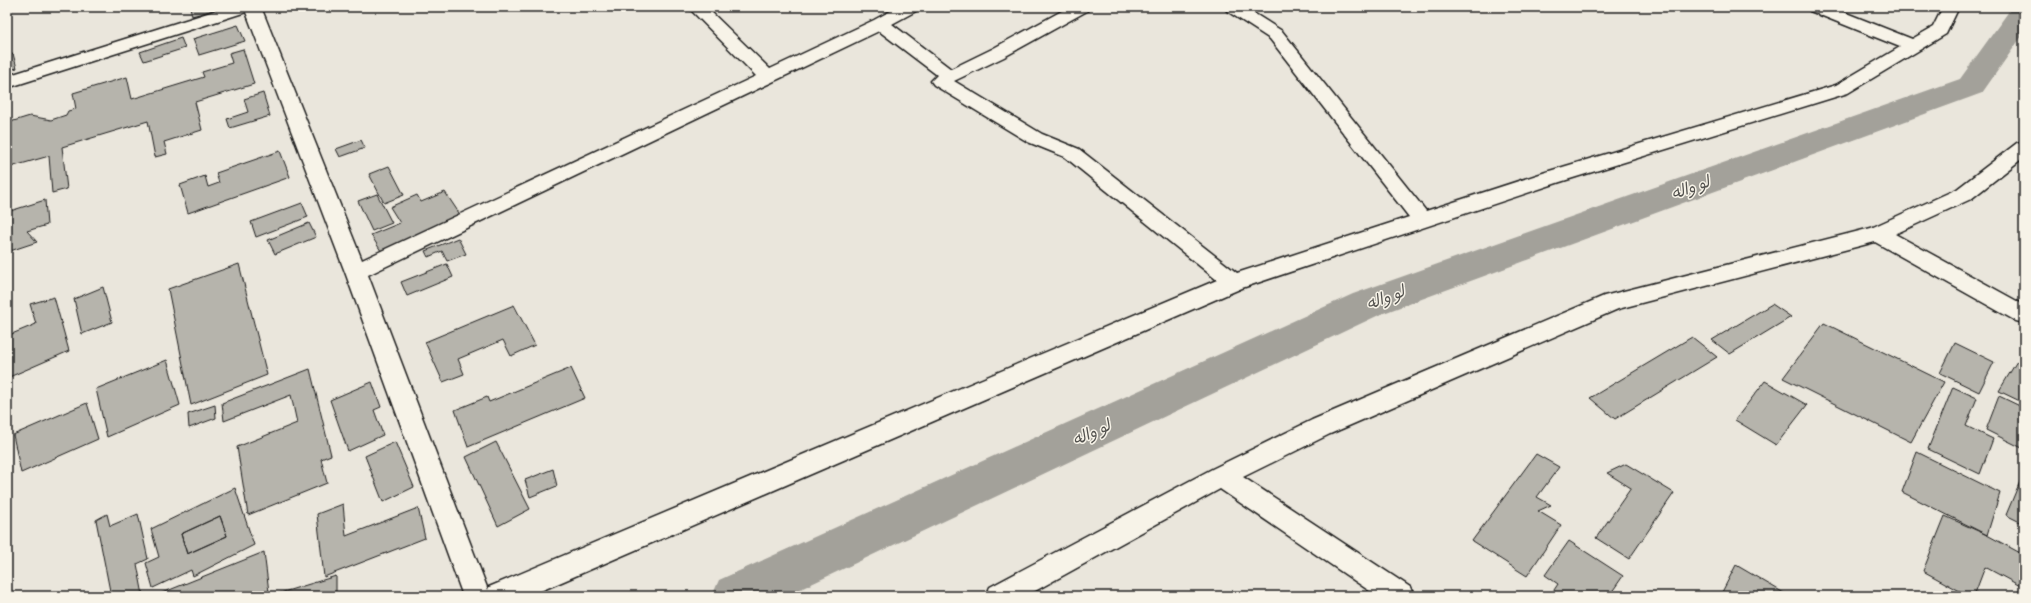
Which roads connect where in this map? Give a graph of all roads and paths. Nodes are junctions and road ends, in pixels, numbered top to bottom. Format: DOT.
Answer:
graph roads {
  1 [pos="244,7"];
  2 [pos="253,7"];
  3 [pos="696,7"];
  4 [pos="910,7"];
  5 [pos="1233,7"];
  6 [pos="1816,7"];
  7 [pos="1951,7"];
  8 [pos="1074,8"];
  9 [pos="880,24"];
  10 [pos="1914,46"];
  11 [pos="950,76"];
  12 [pos="768,77"];
  13 [pos="7,82"];
  14 [pos="2024,147"];
  15 [pos="1422,220"];
  16 [pos="1878,234"];
  17 [pos="356,272"];
  18 [pos="1234,282"];
  19 [pos="2024,316"];
  20 [pos="1221,476"];
  21 [pos="477,596"];
  22 [pos="499,596"];
  23 [pos="1000,596"];
  24 [pos="1400,596"];
  1 -- 13 [label="street"];
  2 -- 17 [label="street"];
  3 -- 12 [label="street"];
  4 -- 9 [label="street"];
  5 -- 15 [label="street"];
  6 -- 10 [label="street"];
  7 -- 10 [label="street"];
  8 -- 11 [label="street"];
  9 -- 11 [label="street"];
  9 -- 12 [label="street"];
  10 -- 15 [label="street"];
  11 -- 18 [label="street"];
  12 -- 17 [label="street"];
  14 -- 16 [label="street"];
  15 -- 18 [label="street"];
  16 -- 19 [label="street"];
  16 -- 20 [label="street"];
  17 -- 21 [label="street"];
  18 -- 22 [label="street"];
  20 -- 23 [label="street"];
  20 -- 24 [label="street"];
}
